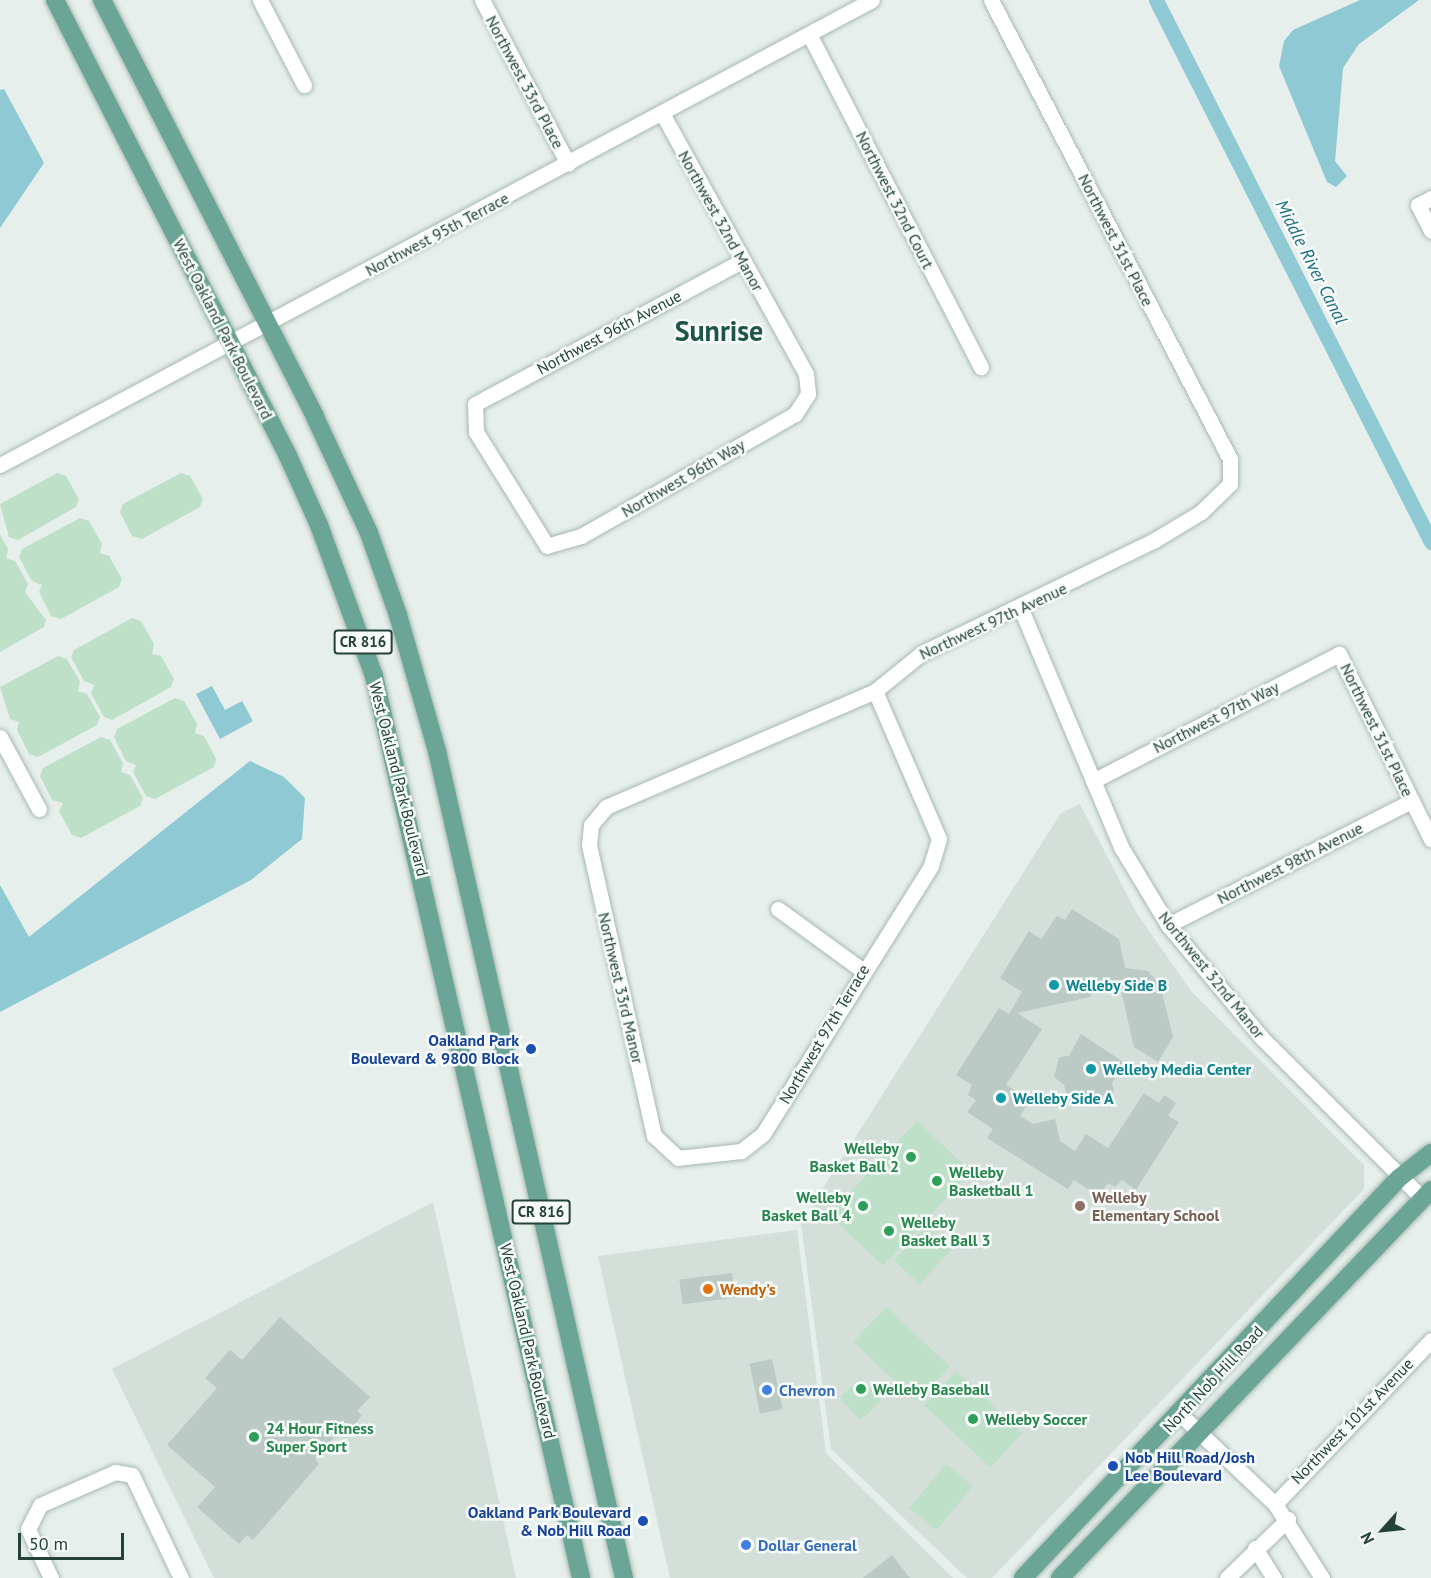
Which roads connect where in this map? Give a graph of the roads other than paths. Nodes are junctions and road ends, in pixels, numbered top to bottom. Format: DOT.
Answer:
graph roads {
  1 [pos="55,0"];
  2 [pos="102,0"];
  3 [pos="260,0"];
  4 [pos="482,0"];
  5 [pos="872,0"];
  6 [pos="991,0"];
  7 [pos="809,34"];
  8 [pos="304,85"];
  9 [pos="662,113"];
  10 [pos="568,164"];
  11 [pos="1431,198"];
  12 [pos="1431,231"];
  13 [pos="743,260"];
  14 [pos="268,323"];
  15 [pos="229,340"];
  16 [pos="981,367"];
  17 [pos="808,394"];
  18 [pos="0,465"];
  19 [pos="1230,483"];
  20 [pos="547,546"];
  21 [pos="1021,609"];
  22 [pos="1339,654"];
  23 [pos="875,691"];
  24 [pos="0,737"];
  25 [pos="1093,781"];
  26 [pos="1411,801"];
  27 [pos="39,809"];
  28 [pos="591,825"];
  29 [pos="1431,839"];
  30 [pos="778,909"];
  31 [pos="1168,925"];
  32 [pos="862,970"];
  33 [pos="662,1149"];
  34 [pos="1431,1153"];
  35 [pos="1399,1178"];
  36 [pos="1426,1194"];
  37 [pos="1431,1340"];
  38 [pos="1180,1414"];
  39 [pos="1199,1432"];
  40 [pos="1275,1504"];
  41 [pos="1288,1519"];
  42 [pos="1255,1548"];
  43 [pos="51,1578"];
  44 [pos="182,1578"];
  45 [pos="581,1578"];
  46 [pos="624,1578"];
  47 [pos="1023,1578"];
  48 [pos="1060,1578"];
  49 [pos="1227,1578"];
  50 [pos="1274,1578"];
  51 [pos="1322,1578"];
  1 -- 15 [label="main road, West Oakland Park Boulevard / CR 816"];
  2 -- 14 [label="main road, CR 816"];
  3 -- 8 [label="street"];
  4 -- 10 [label="street, Northwest 33rd Place"];
  5 -- 7 [label="street, Northwest 95th Terrace"];
  6 -- 19 [label="street, Northwest 31st Place"];
  7 -- 9 [label="street, Northwest 95th Terrace"];
  7 -- 16 [label="street, Northwest 32nd Court"];
  9 -- 10 [label="street, Northwest 95th Terrace"];
  9 -- 13 [label="street, Northwest 32nd Manor"];
  10 -- 14 [label="street, Northwest 95th Terrace"];
  11 -- 12 [label="street"];
  13 -- 17 [label="street, Northwest 32nd Manor"];
  13 -- 20 [label="street, Northwest 96th Avenue"];
  14 -- 15 [label="street, Northwest 95th Terrace"];
  14 -- 46 [label="main road, CR 816"];
  15 -- 18 [label="street, Northwest 95th Terrace"];
  15 -- 45 [label="main road, West Oakland Park Boulevard / CR 816"];
  17 -- 20 [label="street, Northwest 96th Way"];
  19 -- 21 [label="street, Northwest 97th Avenue"];
  21 -- 23 [label="street, Northwest 97th Avenue"];
  21 -- 25 [label="street, Northwest 32nd Manor"];
  22 -- 25 [label="street, Northwest 97th Way"];
  22 -- 26 [label="street, Northwest 31st Place"];
  23 -- 28 [label="street, Northwest 97th Avenue"];
  23 -- 32 [label="street, Northwest 97th Terrace"];
  24 -- 27 [label="street"];
  25 -- 31 [label="street, Northwest 32nd Manor"];
  26 -- 29 [label="street, Northwest 31st Place"];
  26 -- 31 [label="street, Northwest 98th Avenue"];
  28 -- 33 [label="street, Northwest 33rd Manor"];
  30 -- 32 [label="street"];
  31 -- 35 [label="street, Northwest 32nd Manor"];
  32 -- 33 [label="street, Northwest 97th Terrace"];
  34 -- 35 [label="main road, North Nob Hill Road"];
  35 -- 36 [label="street, Northwest 32nd Manor"];
  35 -- 38 [label="main road, North Nob Hill Road"];
  36 -- 39 [label="main road, North Nob Hill Road"];
  37 -- 40 [label="street, Northwest 101st Avenue"];
  38 -- 39 [label="street"];
  38 -- 47 [label="main road, North Nob Hill Road"];
  39 -- 40 [label="street"];
  39 -- 48 [label="main road, North Nob Hill Road"];
  40 -- 41 [label="street"];
  41 -- 42 [label="street"];
  41 -- 51 [label="street"];
  42 -- 49 [label="street"];
  42 -- 50 [label="street"];
  43 -- 44 [label="street"];
}
